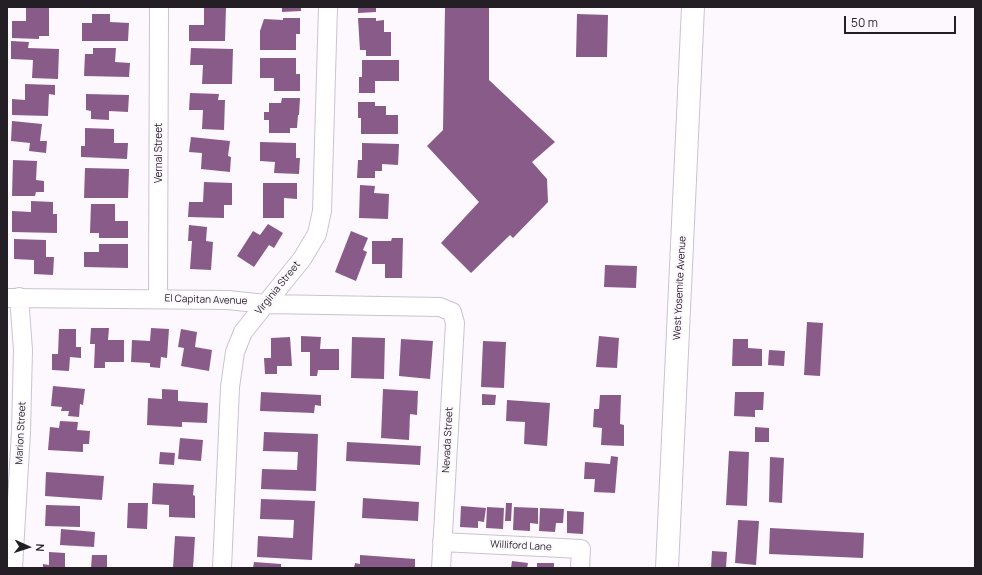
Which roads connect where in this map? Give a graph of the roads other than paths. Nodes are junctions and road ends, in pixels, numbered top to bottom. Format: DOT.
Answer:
graph roads {
  1 [pos="159,7"];
  2 [pos="328,7"];
  3 [pos="693,7"];
  4 [pos="13,298"];
  5 [pos="158,298"];
  6 [pos="266,304"];
  7 [pos="452,312"];
  8 [pos="442,542"];
  9 [pos="13,568"];
  10 [pos="222,568"];
  11 [pos="441,568"];
  12 [pos="580,568"];
  13 [pos="667,568"];
  1 -- 5 [label="street, Vernal Street"];
  2 -- 6 [label="street, Virginia Street"];
  3 -- 13 [label="main road, West Yosemite Avenue"];
  4 -- 5 [label="street, El Capitan Avenue"];
  4 -- 9 [label="street, Marion Street"];
  5 -- 6 [label="street, El Capitan Avenue"];
  6 -- 7 [label="street, El Capitan Avenue"];
  6 -- 10 [label="street, Virginia Street"];
  7 -- 8 [label="street, Nevada Street"];
  8 -- 11 [label="street, Nevada Street"];
  8 -- 12 [label="street, Williford Lane"];
}
